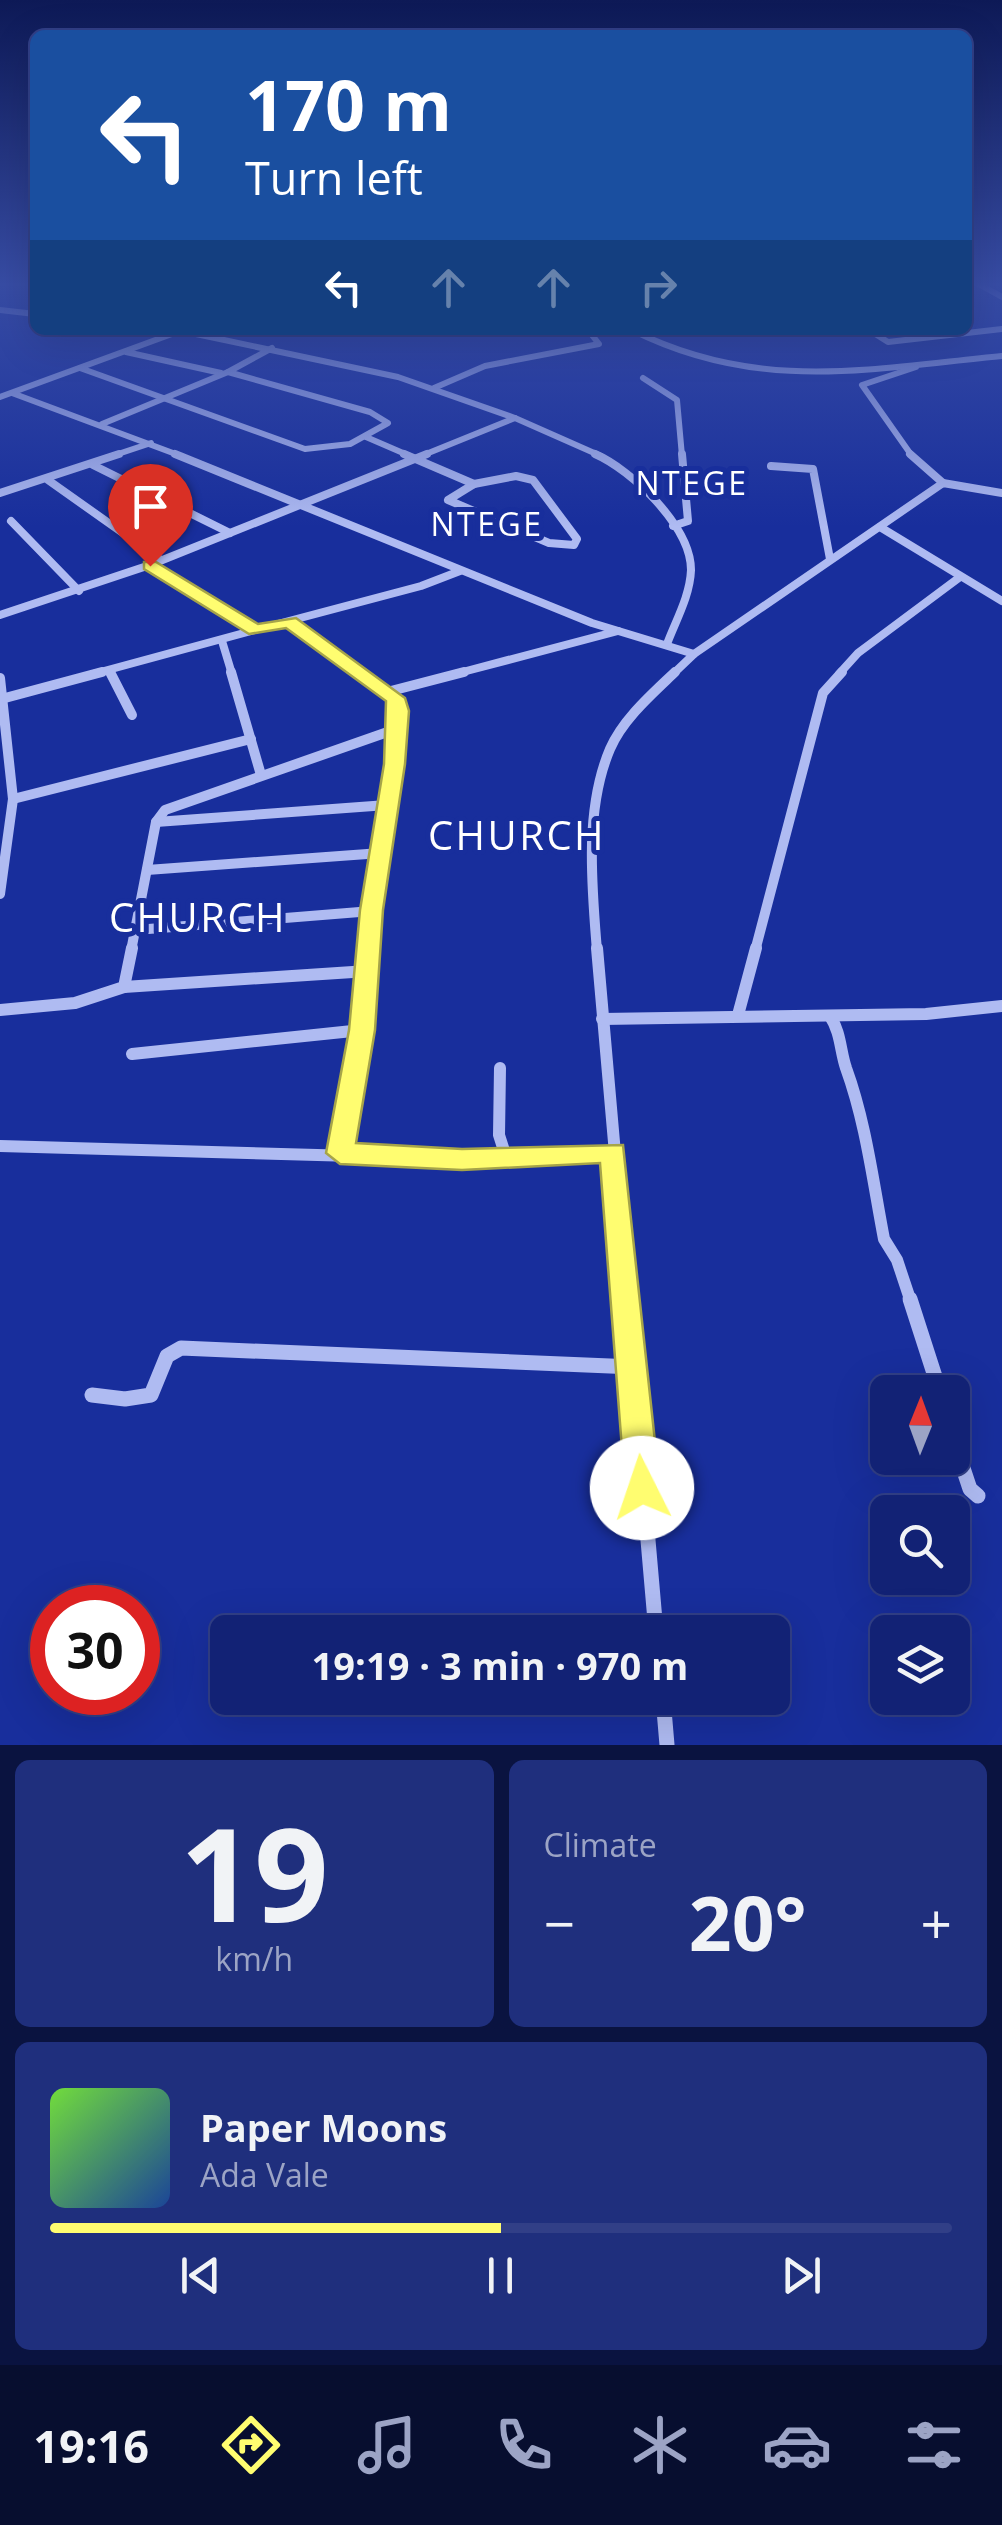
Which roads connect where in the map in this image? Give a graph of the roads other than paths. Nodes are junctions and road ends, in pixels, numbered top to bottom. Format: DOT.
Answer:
graph roads {
  1 [pos="90,364"];
  2 [pos="185,364"];
  3 [pos="241,364"];
  4 [pos="341,364"];
  5 [pos="493,364"];
  6 [pos="714,364"];
  7 [pos="914,364"];
  8 [pos="919,364"];
  9 [pos="80,368"];
  10 [pos="226,373"];
  11 [pos="644,378"];
  12 [pos="0,386"];
  13 [pos="434,388"];
  14 [pos="14,392"];
  15 [pos="0,397"];
  16 [pos="164,398"];
  17 [pos="515,418"];
  18 [pos="102,424"];
  19 [pos="366,437"];
  20 [pos="151,443"];
  21 [pos="414,460"];
  22 [pos="94,465"];
  23 [pos="771,466"];
  24 [pos="48,480"];
  25 [pos="942,483"];
  26 [pos="474,484"];
  27 [pos="0,493"];
  28 [pos="1002,494"];
  29 [pos="302,504"];
  30 [pos="11,521"];
  31 [pos="673,526"];
  32 [pos="880,528"];
  33 [pos="230,532"];
  34 [pos="830,559"];
  35 [pos="162,560"];
  36 [pos="150,566"];
  37 [pos="460,571"];
  38 [pos="960,577"];
  39 [pos="78,591"];
  40 [pos="1002,600"];
  41 [pos="0,615"];
  42 [pos="289,622"];
  43 [pos="256,630"];
  44 [pos="618,631"];
  45 [pos="222,640"];
  46 [pos="667,644"];
  47 [pos="694,654"];
  48 [pos="110,672"];
  49 [pos="0,678"];
  50 [pos="387,692"];
  51 [pos="4,698"];
  52 [pos="132,715"];
  53 [pos="398,728"];
  54 [pos="252,738"];
  55 [pos="261,775"];
  56 [pos="14,799"];
  57 [pos="387,804"];
  58 [pos="156,822"];
  59 [pos="381,853"];
  60 [pos="147,870"];
  61 [pos="0,894"];
  62 [pos="372,910"];
  63 [pos="136,930"];
  64 [pos="368,970"];
  65 [pos="124,987"];
  66 [pos="1002,1006"];
  67 [pos="0,1010"];
  68 [pos="738,1015"];
  69 [pos="830,1016"];
  70 [pos="602,1019"];
  71 [pos="362,1030"];
  72 [pos="132,1054"];
  73 [pos="500,1068"];
  74 [pos="0,1146"];
  75 [pos="613,1152"];
  76 [pos="340,1153"];
  77 [pos="506,1157"];
  78 [pos="634,1368"];
  79 [pos="934,1375"];
  80 [pos="92,1394"];
  81 [pos="965,1475"];
  82 [pos="978,1496"];
  83 [pos="655,1615"];
  84 [pos="664,1715"];
  85 [pos="667,1745"];
  1 -- 9 [label="street"];
  2 -- 10 [label="street"];
  3 -- 10 [label="street"];
  4 -- 13 [label="street"];
  5 -- 13 [label="street"];
  6 -- 7 [label="street"];
  8 -- 25 [label="street"];
  9 -- 14 [label="street"];
  9 -- 16 [label="street"];
  10 -- 16 [label="street"];
  10 -- 19 [label="street"];
  11 -- 31 [label="street"];
  12 -- 14 [label="street"];
  13 -- 17 [label="street"];
  14 -- 15 [label="street"];
  14 -- 18 [label="street"];
  16 -- 18 [label="street"];
  16 -- 19 [label="street"];
  17 -- 21 [label="street"];
  17 -- 31 [label="street"];
  18 -- 20 [label="street"];
  19 -- 21 [label="street"];
  20 -- 22 [label="street"];
  20 -- 29 [label="street"];
  21 -- 26 [label="street"];
  21 -- 29 [label="street"];
  22 -- 24 [label="street"];
  22 -- 33 [label="street"];
  23 -- 34 [label="street"];
  24 -- 27 [label="street"];
  24 -- 35 [label="street"];
  25 -- 28 [label="street"];
  25 -- 32 [label="street"];
  26 -- 26 [label="street"];
  29 -- 33 [label="street"];
  29 -- 37 [label="street"];
  30 -- 39 [label="street"];
  31 -- 46 [label="street"];
  32 -- 34 [label="street"];
  32 -- 38 [label="street"];
  33 -- 35 [label="street"];
  34 -- 47 [label="street"];
  35 -- 36 [label="street"];
  36 -- 39 [label="street"];
  36 -- 43 [label="street"];
  37 -- 42 [label="street"];
  37 -- 44 [label="street"];
  38 -- 40 [label="street"];
  38 -- 68 [label="street"];
  39 -- 41 [label="street"];
  42 -- 43 [label="street"];
  42 -- 50 [label="street"];
  43 -- 45 [label="street"];
  44 -- 46 [label="street"];
  44 -- 50 [label="street"];
  45 -- 48 [label="street"];
  45 -- 54 [label="street"];
  46 -- 47 [label="street"];
  47 -- 70 [label="street"];
  48 -- 51 [label="street"];
  48 -- 52 [label="street"];
  49 -- 51 [label="street"];
  50 -- 53 [label="street"];
  51 -- 56 [label="street"];
  53 -- 55 [label="street"];
  53 -- 57 [label="street"];
  54 -- 55 [label="street"];
  54 -- 56 [label="street"];
  55 -- 58 [label="street"];
  56 -- 61 [label="street"];
  57 -- 58 [label="street"];
  57 -- 59 [label="street"];
  58 -- 60 [label="street"];
  59 -- 60 [label="street"];
  59 -- 62 [label="street"];
  60 -- 63 [label="street"];
  62 -- 63 [label="street"];
  62 -- 64 [label="street"];
  63 -- 65 [label="street"];
  64 -- 65 [label="street"];
  64 -- 71 [label="street"];
  65 -- 67 [label="street"];
  66 -- 69 [label="street"];
  68 -- 69 [label="street"];
  68 -- 70 [label="street"];
  69 -- 79 [label="street"];
  70 -- 75 [label="street"];
  71 -- 72 [label="street"];
  71 -- 76 [label="street"];
  73 -- 77 [label="street"];
  74 -- 76 [label="street"];
  75 -- 77 [label="street"];
  75 -- 78 [label="street"];
  76 -- 77 [label="street"];
  78 -- 80 [label="street"];
  78 -- 83 [label="street"];
  81 -- 82 [label="street"];
  84 -- 85 [label="street"];
}
